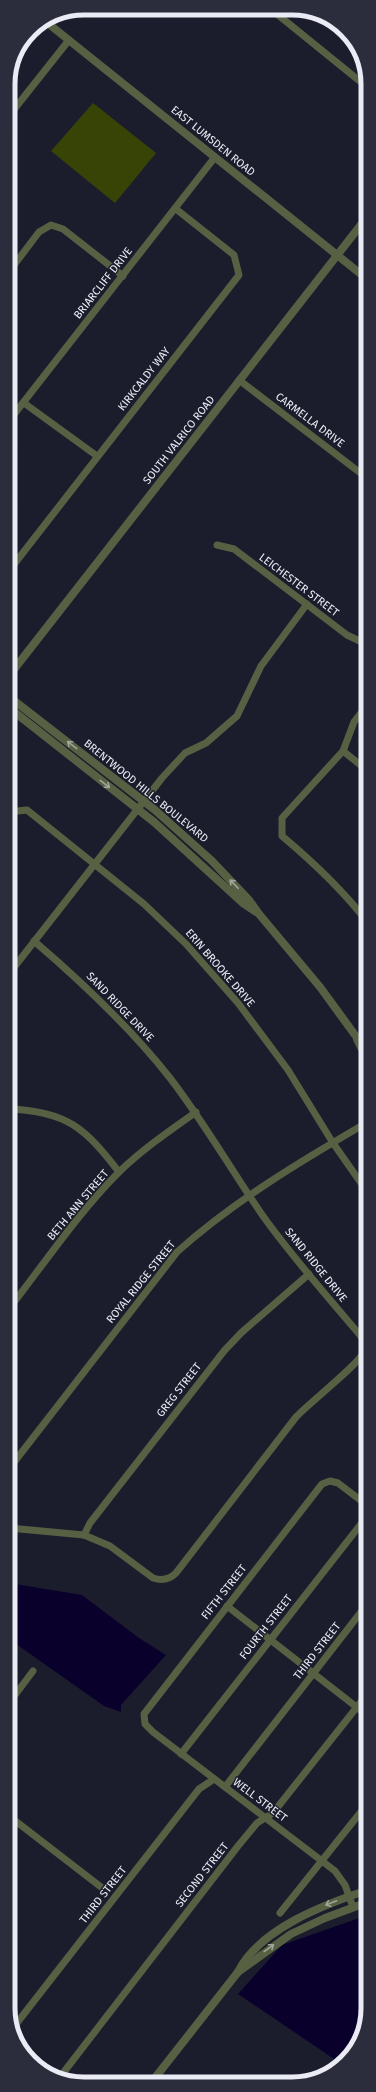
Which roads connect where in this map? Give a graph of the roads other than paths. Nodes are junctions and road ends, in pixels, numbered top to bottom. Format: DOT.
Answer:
graph roads {
  1 [pos="278,15"];
  2 [pos="50,25"];
  3 [pos="69,40"];
  4 [pos="361,82"];
  5 [pos="15,108"];
  6 [pos="215,157"];
  7 [pos="176,209"];
  8 [pos="361,225"];
  9 [pos="337,255"];
  10 [pos="15,264"];
  11 [pos="361,274"];
  12 [pos="123,276"];
  13 [pos="239,380"];
  14 [pos="24,403"];
  15 [pos="15,414"];
  16 [pos="97,456"];
  17 [pos="361,473"];
  18 [pos="217,545"];
  19 [pos="15,563"];
  20 [pos="307,604"];
  21 [pos="361,642"];
  22 [pos="15,667"];
  23 [pos="15,701"];
  24 [pos="15,713"];
  25 [pos="361,713"];
  26 [pos="343,751"];
  27 [pos="361,765"];
  28 [pos="144,802"];
  29 [pos="138,810"];
  30 [pos="15,811"];
  31 [pos="94,864"];
  32 [pos="258,914"];
  33 [pos="361,914"];
  34 [pos="34,941"];
  35 [pos="15,966"];
  36 [pos="355,1035"];
  37 [pos="361,1041"];
  38 [pos="361,1047"];
  39 [pos="15,1109"];
  40 [pos="196,1112"];
  41 [pos="361,1126"];
  42 [pos="333,1143"];
  43 [pos="120,1172"];
  44 [pos="361,1182"];
  45 [pos="250,1195"];
  46 [pos="308,1274"];
  47 [pos="15,1301"];
  48 [pos="361,1336"];
  49 [pos="361,1357"];
  50 [pos="15,1461"];
  51 [pos="361,1501"];
  52 [pos="361,1524"];
  53 [pos="15,1529"];
  54 [pos="84,1535"];
  55 [pos="227,1606"];
  56 [pos="361,1612"];
  57 [pos="270,1640"];
  58 [pos="33,1671"];
  59 [pos="313,1673"];
  60 [pos="15,1693"];
  61 [pos="361,1702"];
  62 [pos="357,1707"];
  63 [pos="361,1710"];
  64 [pos="144,1719"];
  65 [pos="181,1754"];
  66 [pos="214,1779"];
  67 [pos="225,1787"];
  68 [pos="361,1811"];
  69 [pos="266,1818"];
  70 [pos="15,1821"];
  71 [pos="322,1860"];
  72 [pos="101,1887"];
  73 [pos="361,1892"];
  74 [pos="349,1896"];
  75 [pos="361,1904"];
  76 [pos="352,1907"];
  77 [pos="280,1913"];
  78 [pos="238,1972"];
  79 [pos="17,2024"];
  80 [pos="63,2073"];
  81 [pos="157,2077"];
  1 -- 4 [label="street"];
  2 -- 3 [label="street, EAST LUMSDEN ROAD"];
  3 -- 5 [label="street"];
  3 -- 6 [label="street, EAST LUMSDEN ROAD"];
  6 -- 7 [label="street, BRIARCLIFF DRIVE"];
  6 -- 9 [label="street, EAST LUMSDEN ROAD"];
  7 -- 12 [label="street, BRIARCLIFF DRIVE"];
  7 -- 16 [label="street, KIRKCALDY WAY"];
  8 -- 9 [label="street, SOUTH VALRICO ROAD"];
  9 -- 11 [label="street, EAST LUMSDEN ROAD"];
  9 -- 13 [label="street, SOUTH VALRICO ROAD"];
  10 -- 12 [label="street"];
  12 -- 14 [label="street, BRIARCLIFF DRIVE"];
  13 -- 17 [label="street, CARMELLA DRIVE"];
  13 -- 22 [label="street, SOUTH VALRICO ROAD"];
  14 -- 15 [label="street, BRIARCLIFF DRIVE"];
  14 -- 16 [label="street"];
  16 -- 19 [label="street, KIRKCALDY WAY"];
  18 -- 20 [label="street, LEICHESTER STREET"];
  20 -- 21 [label="street, LEICHESTER STREET"];
  20 -- 28 [label="street"];
  28 -- 23 [label="street, BRENTWOOD HILLS BOULEVARD, one-way"];
  24 -- 29 [label="street, BRENTWOOD HILLS BOULEVARD, one-way"];
  25 -- 26 [label="street"];
  26 -- 27 [label="street"];
  26 -- 33 [label="street"];
  28 -- 29 [label="street"];
  32 -- 28 [label="street, BRENTWOOD HILLS BOULEVARD, one-way"];
  29 -- 31 [label="street"];
  29 -- 32 [label="street, BRENTWOOD HILLS BOULEVARD"];
  30 -- 31 [label="street, ERIN BROOKE DRIVE"];
  31 -- 34 [label="street"];
  31 -- 42 [label="street, ERIN BROOKE DRIVE"];
  32 -- 36 [label="street, BRENTWOOD HILLS BOULEVARD"];
  34 -- 35 [label="street"];
  34 -- 40 [label="street, SAND RIDGE DRIVE"];
  36 -- 37 [label="street, BRENTWOOD HILLS BOULEVARD"];
  36 -- 38 [label="street, BRENTWOOD HILLS BOULEVARD"];
  39 -- 43 [label="street"];
  40 -- 43 [label="street, BETH ANN STREET"];
  40 -- 45 [label="street, SAND RIDGE DRIVE"];
  41 -- 42 [label="street, ROYAL RIDGE STREET"];
  42 -- 44 [label="street, ERIN BROOKE DRIVE"];
  42 -- 45 [label="street, ROYAL RIDGE STREET"];
  43 -- 47 [label="street, BETH ANN STREET"];
  45 -- 46 [label="street, SAND RIDGE DRIVE"];
  45 -- 50 [label="street, ROYAL RIDGE STREET"];
  46 -- 48 [label="street, SAND RIDGE DRIVE"];
  46 -- 54 [label="street, GREG STREET"];
  49 -- 54 [label="street, SAND RIDGE DRIVE"];
  51 -- 55 [label="street, FIFTH STREET"];
  52 -- 57 [label="street, FOURTH STREET"];
  53 -- 54 [label="street, SAND RIDGE DRIVE"];
  55 -- 57 [label="street"];
  55 -- 64 [label="street, FIFTH STREET"];
  56 -- 59 [label="street, THIRD STREET"];
  57 -- 59 [label="street"];
  57 -- 65 [label="street, FOURTH STREET"];
  58 -- 60 [label="street"];
  59 -- 62 [label="street"];
  59 -- 67 [label="street, THIRD STREET"];
  61 -- 62 [label="street, SECOND STREET"];
  62 -- 63 [label="street"];
  62 -- 69 [label="street, SECOND STREET"];
  64 -- 65 [label="street, WELL STREET"];
  65 -- 66 [label="street, WELL STREET"];
  66 -- 67 [label="street, WELL STREET"];
  66 -- 79 [label="street, THIRD STREET"];
  67 -- 69 [label="street, WELL STREET"];
  68 -- 71 [label="street"];
  69 -- 71 [label="street, WELL STREET"];
  69 -- 80 [label="street, SECOND STREET"];
  70 -- 72 [label="street"];
  71 -- 74 [label="street, WELL STREET"];
  71 -- 77 [label="street"];
  73 -- 74 [label="street"];
  74 -- 76 [label="street, WELL STREET"];
  74 -- 78 [label="street, one-way"];
  75 -- 76 [label="street"];
  78 -- 76 [label="street, one-way"];
  78 -- 81 [label="street"];
}
